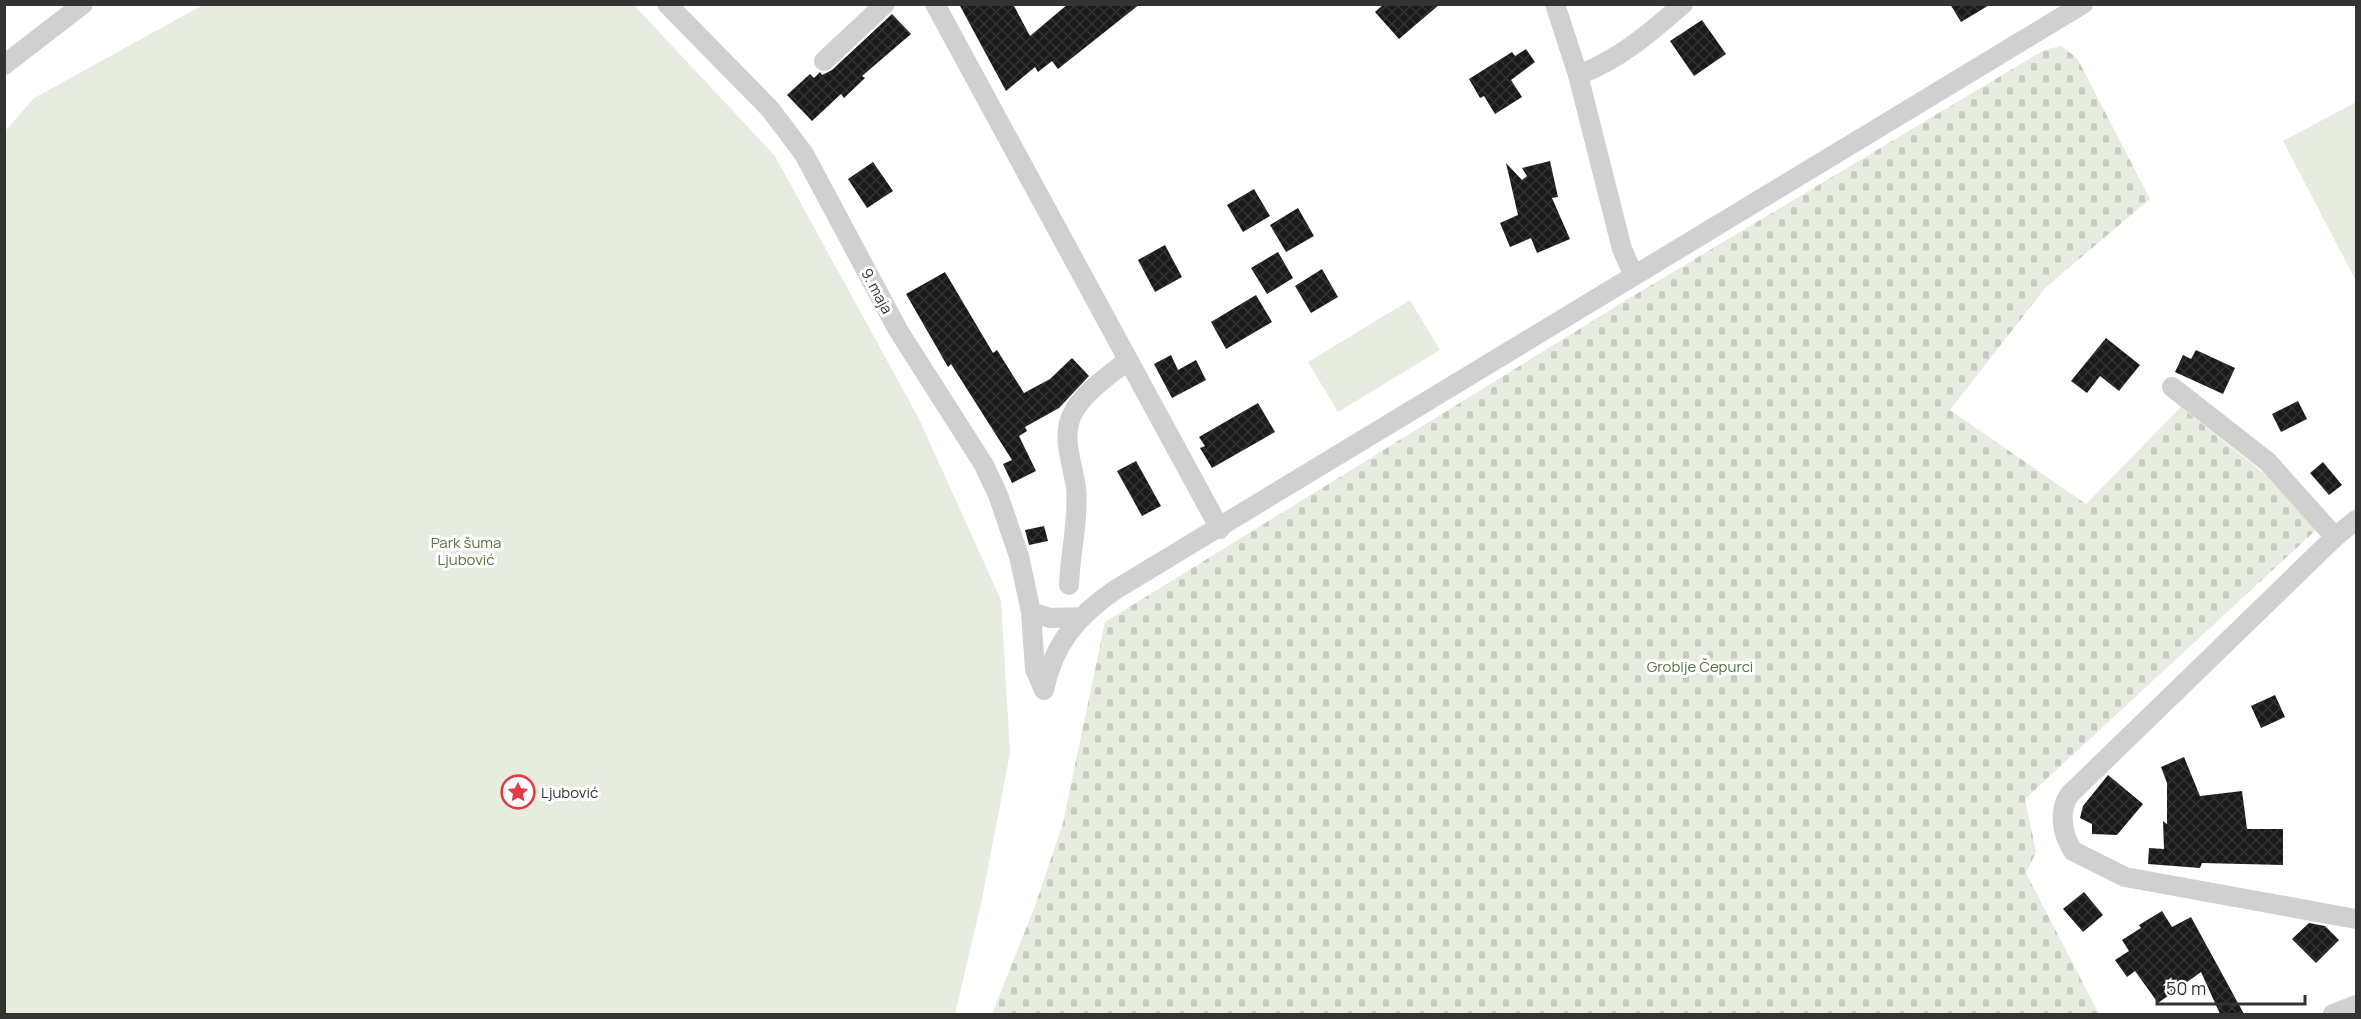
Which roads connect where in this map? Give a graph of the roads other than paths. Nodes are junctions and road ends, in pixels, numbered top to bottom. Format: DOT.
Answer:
graph roads {
  1 [pos="83,4"];
  2 [pos="667,4"];
  3 [pos="885,4"];
  4 [pos="934,4"];
  5 [pos="1555,4"];
  6 [pos="1683,4"];
  7 [pos="2080,5"];
  8 [pos="824,61"];
  9 [pos="4,65"];
  10 [pos="1578,75"];
  11 [pos="1634,276"];
  12 [pos="1128,360"];
  13 [pos="2172,387"];
  14 [pos="2356,520"];
  15 [pos="1220,529"];
  16 [pos="2335,537"];
  17 [pos="1069,585"];
  18 [pos="1031,612"];
  19 [pos="1081,617"];
  20 [pos="2356,919"];
  21 [pos="2356,1005"];
  22 [pos="2332,1014"];
  1 -- 9 [label="street"];
  2 -- 18 [label="street, 9. maja"];
  3 -- 8 [label="street"];
  4 -- 12 [label="street"];
  5 -- 10 [label="street"];
  6 -- 10 [label="street"];
  7 -- 11 [label="street"];
  10 -- 11 [label="street"];
  11 -- 15 [label="street"];
  12 -- 15 [label="street"];
  12 -- 17 [label="street"];
  13 -- 16 [label="street"];
  14 -- 16 [label="street"];
  15 -- 19 [label="street"];
  16 -- 20 [label="street"];
  18 -- 19 [label="street"];
  18 -- 19 [label="street, 9. maja"];
  21 -- 22 [label="street"];
}
